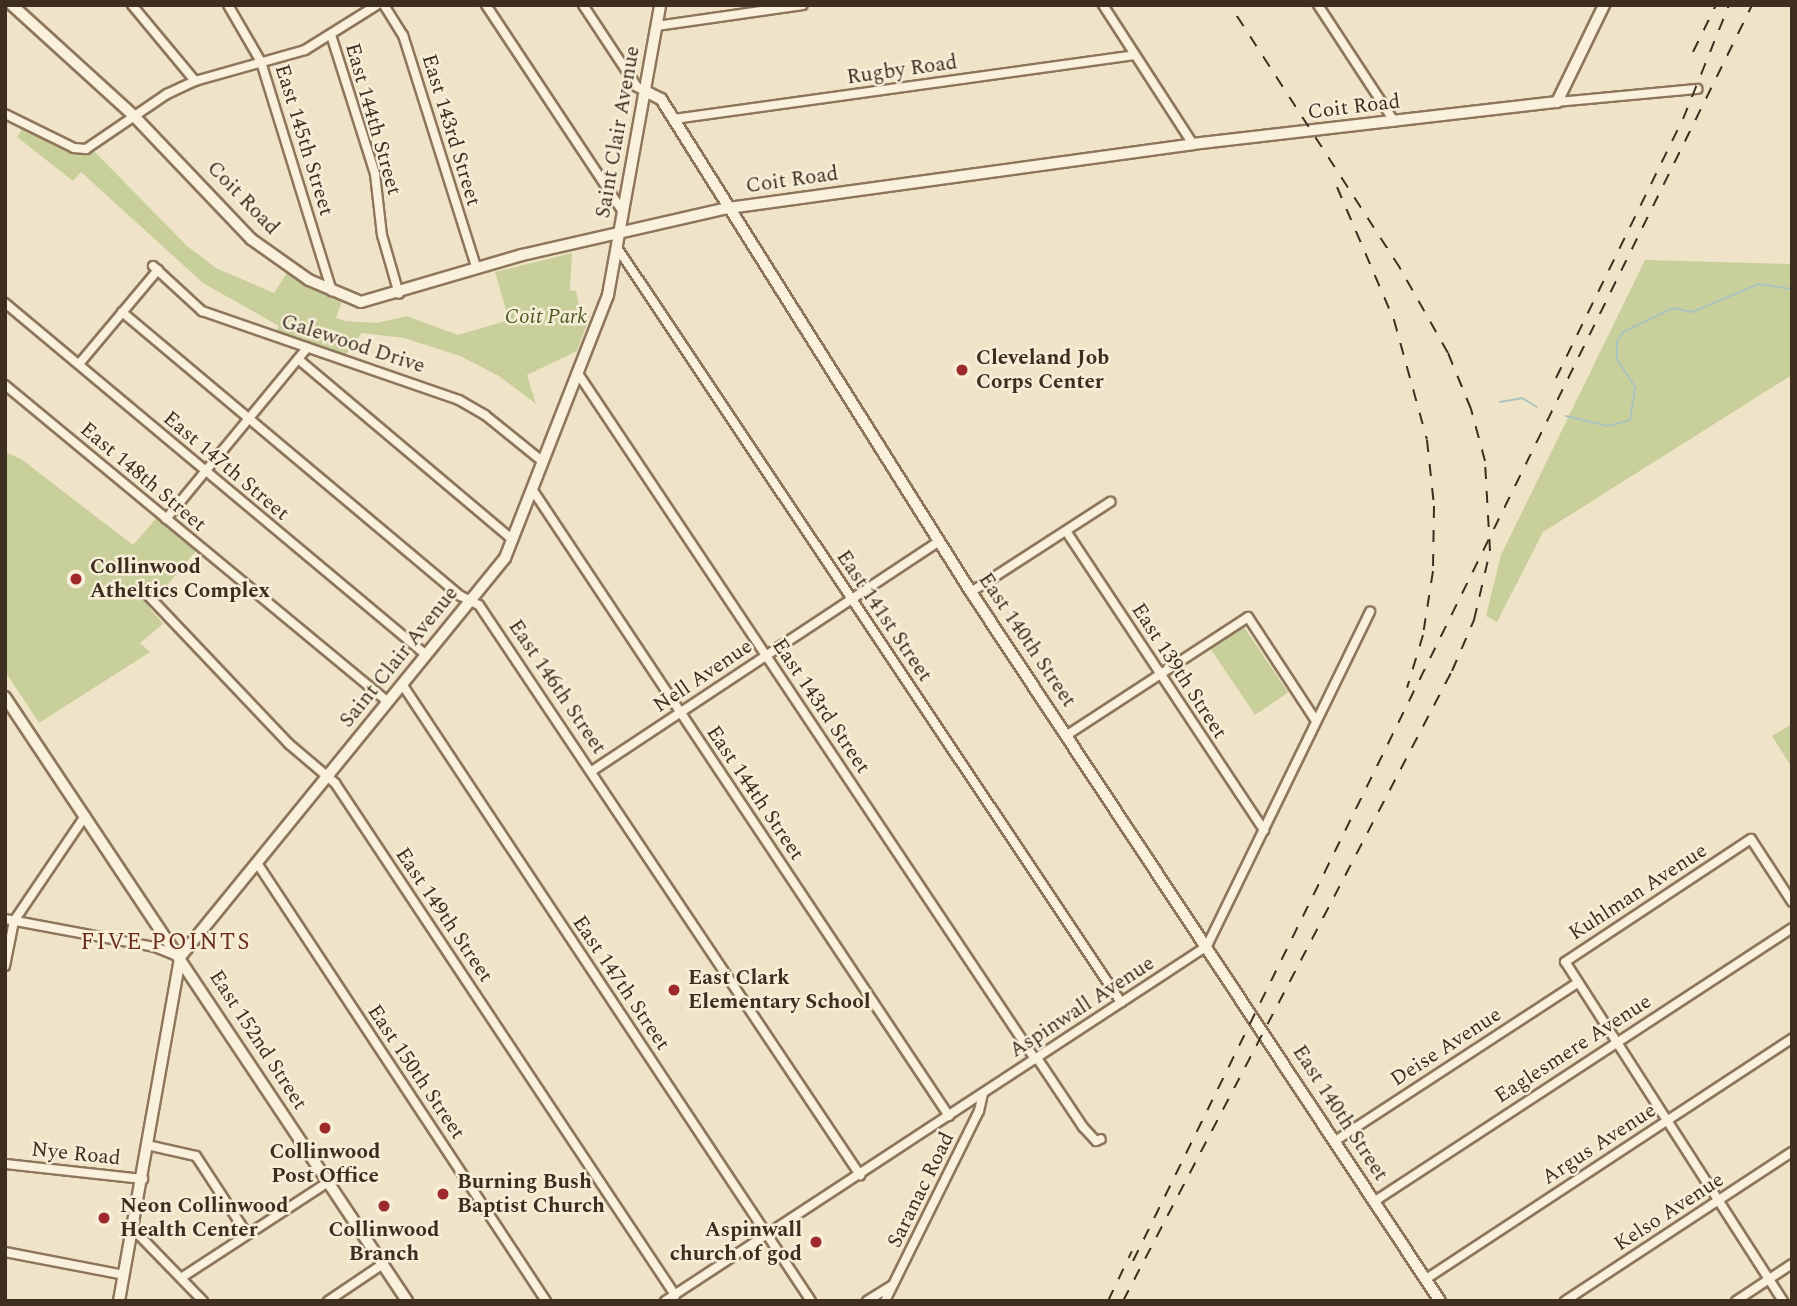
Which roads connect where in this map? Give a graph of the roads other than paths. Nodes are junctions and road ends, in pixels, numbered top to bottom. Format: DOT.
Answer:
graph roads {
  1 [pos="12,5"];
  2 [pos="132,5"];
  3 [pos="228,5"];
  4 [pos="377,5"];
  5 [pos="384,5"];
  6 [pos="486,5"];
  7 [pos="583,5"];
  8 [pos="660,5"];
  9 [pos="802,5"];
  10 [pos="1103,5"];
  11 [pos="1318,5"];
  12 [pos="1604,5"];
  13 [pos="657,26"];
  14 [pos="331,35"];
  15 [pos="1135,55"];
  16 [pos="261,62"];
  17 [pos="195,81"];
  18 [pos="1697,89"];
  19 [pos="647,92"];
  20 [pos="1557,102"];
  21 [pos="5,114"];
  22 [pos="134,116"];
  23 [pos="674,119"];
  24 [pos="1394,121"];
  25 [pos="1193,144"];
  26 [pos="728,208"];
  27 [pos="624,212"];
  28 [pos="620,233"];
  29 [pos="618,249"];
  30 [pos="477,270"];
  31 [pos="332,291"];
  32 [pos="399,294"];
  33 [pos="5,303"];
  34 [pos="122,312"];
  35 [pos="307,348"];
  36 [pos="298,359"];
  37 [pos="79,364"];
  38 [pos="578,372"];
  39 [pos="5,385"];
  40 [pos="248,419"];
  41 [pos="542,461"];
  42 [pos="204,471"];
  43 [pos="532,489"];
  44 [pos="1110,502"];
  45 [pos="166,519"];
  46 [pos="1066,531"];
  47 [pos="513,540"];
  48 [pos="939,541"];
  49 [pos="142,589"];
  50 [pos="971,592"];
  51 [pos="852,598"];
  52 [pos="471,599"];
  53 [pos="1370,612"];
  54 [pos="425,654"];
  55 [pos="766,655"];
  56 [pos="1160,675"];
  57 [pos="402,684"];
  58 [pos="5,697"];
  59 [pos="388,702"];
  60 [pos="680,712"];
  61 [pos="1316,721"];
  62 [pos="1067,736"];
  63 [pos="592,771"];
  64 [pos="327,776"];
  65 [pos="85,816"];
  66 [pos="1264,830"];
  67 [pos="257,863"];
  68 [pos="1792,902"];
  69 [pos="9,920"];
  70 [pos="1792,928"];
  71 [pos="1207,946"];
  72 [pos="180,957"];
  73 [pos="5,966"];
  74 [pos="1577,982"];
  75 [pos="1121,1002"];
  76 [pos="1792,1039"];
  77 [pos="1615,1042"];
  78 [pos="1036,1058"];
  79 [pos="983,1094"];
  80 [pos="949,1116"];
  81 [pos="1666,1121"];
  82 [pos="1101,1139"];
  83 [pos="1335,1141"];
  84 [pos="147,1145"];
  85 [pos="1792,1152"];
  86 [pos="5,1164"];
  87 [pos="860,1175"];
  88 [pos="143,1180"];
  89 [pos="328,1182"];
  90 [pos="1718,1200"];
  91 [pos="1375,1201"];
  92 [pos="134,1230"];
  93 [pos="247,1234"];
  94 [pos="767,1234"];
  95 [pos="5,1252"];
  96 [pos="383,1264"];
  97 [pos="1792,1265"];
  98 [pos="124,1275"];
  99 [pos="180,1278"];
  100 [pos="1426,1279"];
  101 [pos="1769,1279"];
  102 [pos="894,1284"];
  103 [pos="675,1294"];
  104 [pos="119,1301"];
  105 [pos="203,1301"];
  106 [pos="328,1301"];
  107 [pos="407,1301"];
  108 [pos="546,1301"];
  109 [pos="665,1301"];
  110 [pos="811,1301"];
  111 [pos="867,1301"];
  112 [pos="886,1301"];
  113 [pos="1440,1301"];
  114 [pos="1565,1301"];
  115 [pos="1736,1301"];
  116 [pos="1783,1301"];
  1 -- 22 [label="street, Coit Road"];
  2 -- 17 [label="street"];
  3 -- 16 [label="street, East 145th Street"];
  4 -- 14 [label="street"];
  5 -- 30 [label="street, East 143rd Street"];
  6 -- 27 [label="street"];
  7 -- 19 [label="street, East 140th Street"];
  8 -- 13 [label="street, Saint Clair Avenue"];
  9 -- 13 [label="street"];
  10 -- 15 [label="street"];
  11 -- 24 [label="street"];
  12 -- 20 [label="street"];
  13 -- 19 [label="street, Saint Clair Avenue"];
  14 -- 16 [label="street"];
  14 -- 32 [label="street, East 144th Street"];
  15 -- 23 [label="street, Rugby Road"];
  15 -- 25 [label="street"];
  16 -- 17 [label="street"];
  16 -- 31 [label="street, East 145th Street"];
  17 -- 22 [label="street"];
  18 -- 20 [label="street, Coit Road"];
  19 -- 23 [label="street, East 140th Street"];
  19 -- 27 [label="street, Saint Clair Avenue"];
  20 -- 24 [label="street, Coit Road"];
  21 -- 22 [label="street"];
  22 -- 31 [label="street, Coit Road"];
  23 -- 26 [label="street, East 140th Street"];
  24 -- 25 [label="street, Coit Road"];
  25 -- 26 [label="street, Coit Road"];
  26 -- 28 [label="street, Coit Road"];
  26 -- 48 [label="street, East 140th Street"];
  27 -- 28 [label="street, Saint Clair Avenue"];
  28 -- 29 [label="street, Saint Clair Avenue"];
  28 -- 30 [label="street, Coit Road"];
  29 -- 38 [label="street, Saint Clair Avenue"];
  29 -- 51 [label="street, East 141st Street"];
  30 -- 32 [label="street, Coit Road"];
  31 -- 32 [label="street, Coit Road"];
  33 -- 37 [label="street, East 147th Street"];
  34 -- 35 [label="street, Galewood Drive"];
  34 -- 37 [label="street"];
  34 -- 40 [label="street, East 146th Street"];
  35 -- 36 [label="street"];
  35 -- 41 [label="street, Galewood Drive"];
  36 -- 40 [label="street"];
  36 -- 47 [label="street"];
  37 -- 42 [label="street, East 147th Street"];
  38 -- 41 [label="street, Saint Clair Avenue"];
  38 -- 55 [label="street, East 143rd Street"];
  39 -- 45 [label="street, East 148th Street"];
  40 -- 42 [label="street"];
  40 -- 52 [label="street, East 146th Street"];
  41 -- 43 [label="street, Saint Clair Avenue"];
  42 -- 45 [label="street"];
  42 -- 54 [label="street, East 147th Street"];
  43 -- 47 [label="street, Saint Clair Avenue"];
  43 -- 60 [label="street, East 144th Street"];
  44 -- 46 [label="street"];
  45 -- 59 [label="street, East 148th Street"];
  46 -- 50 [label="street"];
  46 -- 56 [label="street, East 139th Street"];
  47 -- 52 [label="street, Saint Clair Avenue"];
  48 -- 50 [label="street, East 140th Street"];
  48 -- 51 [label="street, Nell Avenue"];
  49 -- 64 [label="street, East 149th Street"];
  50 -- 62 [label="street, East 140th Street"];
  51 -- 55 [label="street, Nell Avenue"];
  51 -- 75 [label="street, East 141st Street"];
  52 -- 54 [label="street, Saint Clair Avenue"];
  52 -- 63 [label="street, East 146th Street"];
  53 -- 61 [label="street"];
  54 -- 57 [label="street, Saint Clair Avenue"];
  55 -- 60 [label="street, Nell Avenue"];
  55 -- 78 [label="street, East 143rd Street"];
  56 -- 61 [label="street"];
  56 -- 62 [label="street"];
  56 -- 66 [label="street, East 139th Street"];
  57 -- 59 [label="street, Saint Clair Avenue"];
  57 -- 94 [label="street, East 147th Street"];
  58 -- 65 [label="street, East 152nd Street"];
  59 -- 64 [label="street, Saint Clair Avenue"];
  60 -- 63 [label="street, Nell Avenue"];
  60 -- 80 [label="street, East 144th Street"];
  61 -- 66 [label="street"];
  62 -- 71 [label="street, East 140th Street"];
  63 -- 87 [label="street, East 146th Street"];
  64 -- 67 [label="street, Saint Clair Avenue"];
  64 -- 103 [label="street, East 149th Street"];
  65 -- 69 [label="street"];
  65 -- 72 [label="street, East 152nd Street"];
  66 -- 71 [label="street"];
  67 -- 72 [label="street, Saint Clair Avenue"];
  67 -- 108 [label="street, East 150th Street"];
  68 -- 74 [label="street, Kuhlman Avenue"];
  69 -- 72 [label="street"];
  69 -- 73 [label="street"];
  70 -- 77 [label="street, Eaglesmere Avenue"];
  71 -- 75 [label="street, Aspinwall Avenue"];
  71 -- 83 [label="street, East 140th Street"];
  72 -- 84 [label="street, Saint Clair Avenue"];
  72 -- 89 [label="street, East 152nd Street"];
  74 -- 77 [label="street"];
  74 -- 83 [label="street, Deise Avenue"];
  75 -- 78 [label="street, Aspinwall Avenue"];
  76 -- 81 [label="street, Argus Avenue"];
  77 -- 81 [label="street"];
  77 -- 91 [label="street, Eaglesmere Avenue"];
  78 -- 79 [label="street, Aspinwall Avenue"];
  78 -- 82 [label="street, East 143rd Street"];
  79 -- 80 [label="street, Aspinwall Avenue"];
  79 -- 102 [label="street, Saranac Road"];
  80 -- 87 [label="street, Aspinwall Avenue"];
  81 -- 90 [label="street"];
  81 -- 100 [label="street, Argus Avenue"];
  83 -- 91 [label="street, East 140th Street"];
  84 -- 88 [label="street, Saint Clair Avenue"];
  84 -- 93 [label="street"];
  85 -- 90 [label="street, Kelso Avenue"];
  86 -- 88 [label="street, Nye Road"];
  87 -- 94 [label="street, Aspinwall Avenue"];
  88 -- 92 [label="street, Saint Clair Avenue"];
  89 -- 93 [label="street"];
  89 -- 96 [label="street, East 152nd Street"];
  90 -- 101 [label="street"];
  90 -- 114 [label="street, Kelso Avenue"];
  91 -- 100 [label="street, East 140th Street"];
  92 -- 98 [label="street, Saint Clair Avenue"];
  92 -- 99 [label="street"];
  93 -- 99 [label="street"];
  94 -- 103 [label="street, Aspinwall Avenue"];
  94 -- 110 [label="street, East 147th Street"];
  95 -- 98 [label="street"];
  96 -- 106 [label="street"];
  96 -- 107 [label="street, East 152nd Street"];
  97 -- 101 [label="street"];
  98 -- 104 [label="street, Saint Clair Avenue"];
  99 -- 105 [label="street"];
  100 -- 113 [label="street, East 140th Street"];
  101 -- 115 [label="street"];
  101 -- 116 [label="street"];
  102 -- 111 [label="street"];
  102 -- 112 [label="street, Saranac Road"];
  103 -- 109 [label="street, Aspinwall Avenue"];
}
